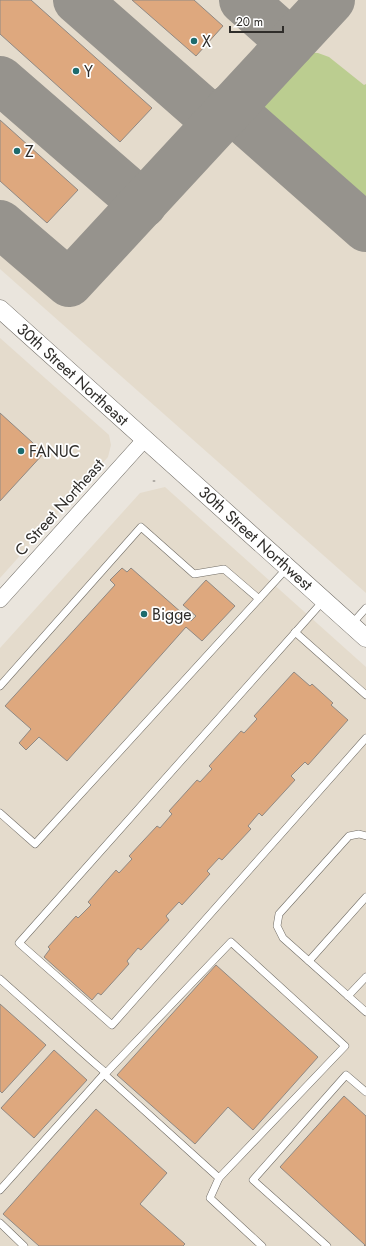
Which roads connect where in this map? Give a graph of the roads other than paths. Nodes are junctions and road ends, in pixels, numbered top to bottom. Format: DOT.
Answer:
graph roads {
  1 [pos="0,309"];
  2 [pos="145,439"];
  3 [pos="288,567"];
  4 [pos="259,599"];
  5 [pos="0,600"];
  6 [pos="324,600"];
  7 [pos="366,608"];
  8 [pos="351,625"];
  9 [pos="295,632"];
  10 [pos="366,638"];
  11 [pos="0,686"];
  12 [pos="366,695"];
  13 [pos="366,738"];
  14 [pos="0,813"];
  15 [pos="366,836"];
  16 [pos="366,897"];
  17 [pos="309,961"];
  18 [pos="366,977"];
  19 [pos="0,979"];
  20 [pos="348,996"];
  21 [pos="366,1012"];
  22 [pos="105,1074"];
  23 [pos="366,1092"];
  24 [pos="219,1178"];
  25 [pos="0,1190"];
  26 [pos="0,1224"];
  27 [pos="24,1246"];
  28 [pos="262,1246"];
  29 [pos="327,1246"];
  1 -- 2 [label="street, 30th Street Northeast"];
  2 -- 3 [label="street, 30th Street Northwest"];
  2 -- 5 [label="street, C Street Northeast"];
  3 -- 4 [label="lane"];
  3 -- 6 [label="street, 30th Street Northwest"];
  4 -- 11 [label="lane"];
  4 -- 14 [label="lane"];
  6 -- 8 [label="street, 30th Street Northwest"];
  6 -- 9 [label="lane"];
  7 -- 8 [label="lane"];
  8 -- 10 [label="street, 30th Street Northwest"];
  9 -- 12 [label="lane"];
  9 -- 13 [label="lane"];
  15 -- 17 [label="lane"];
  16 -- 17 [label="lane"];
  17 -- 20 [label="lane"];
  18 -- 20 [label="lane"];
  19 -- 22 [label="lane"];
  20 -- 21 [label="lane"];
  22 -- 24 [label="lane"];
  22 -- 24 [label="lane"];
  22 -- 25 [label="lane"];
  23 -- 29 [label="lane"];
  24 -- 28 [label="lane"];
  26 -- 27 [label="lane"];
}
